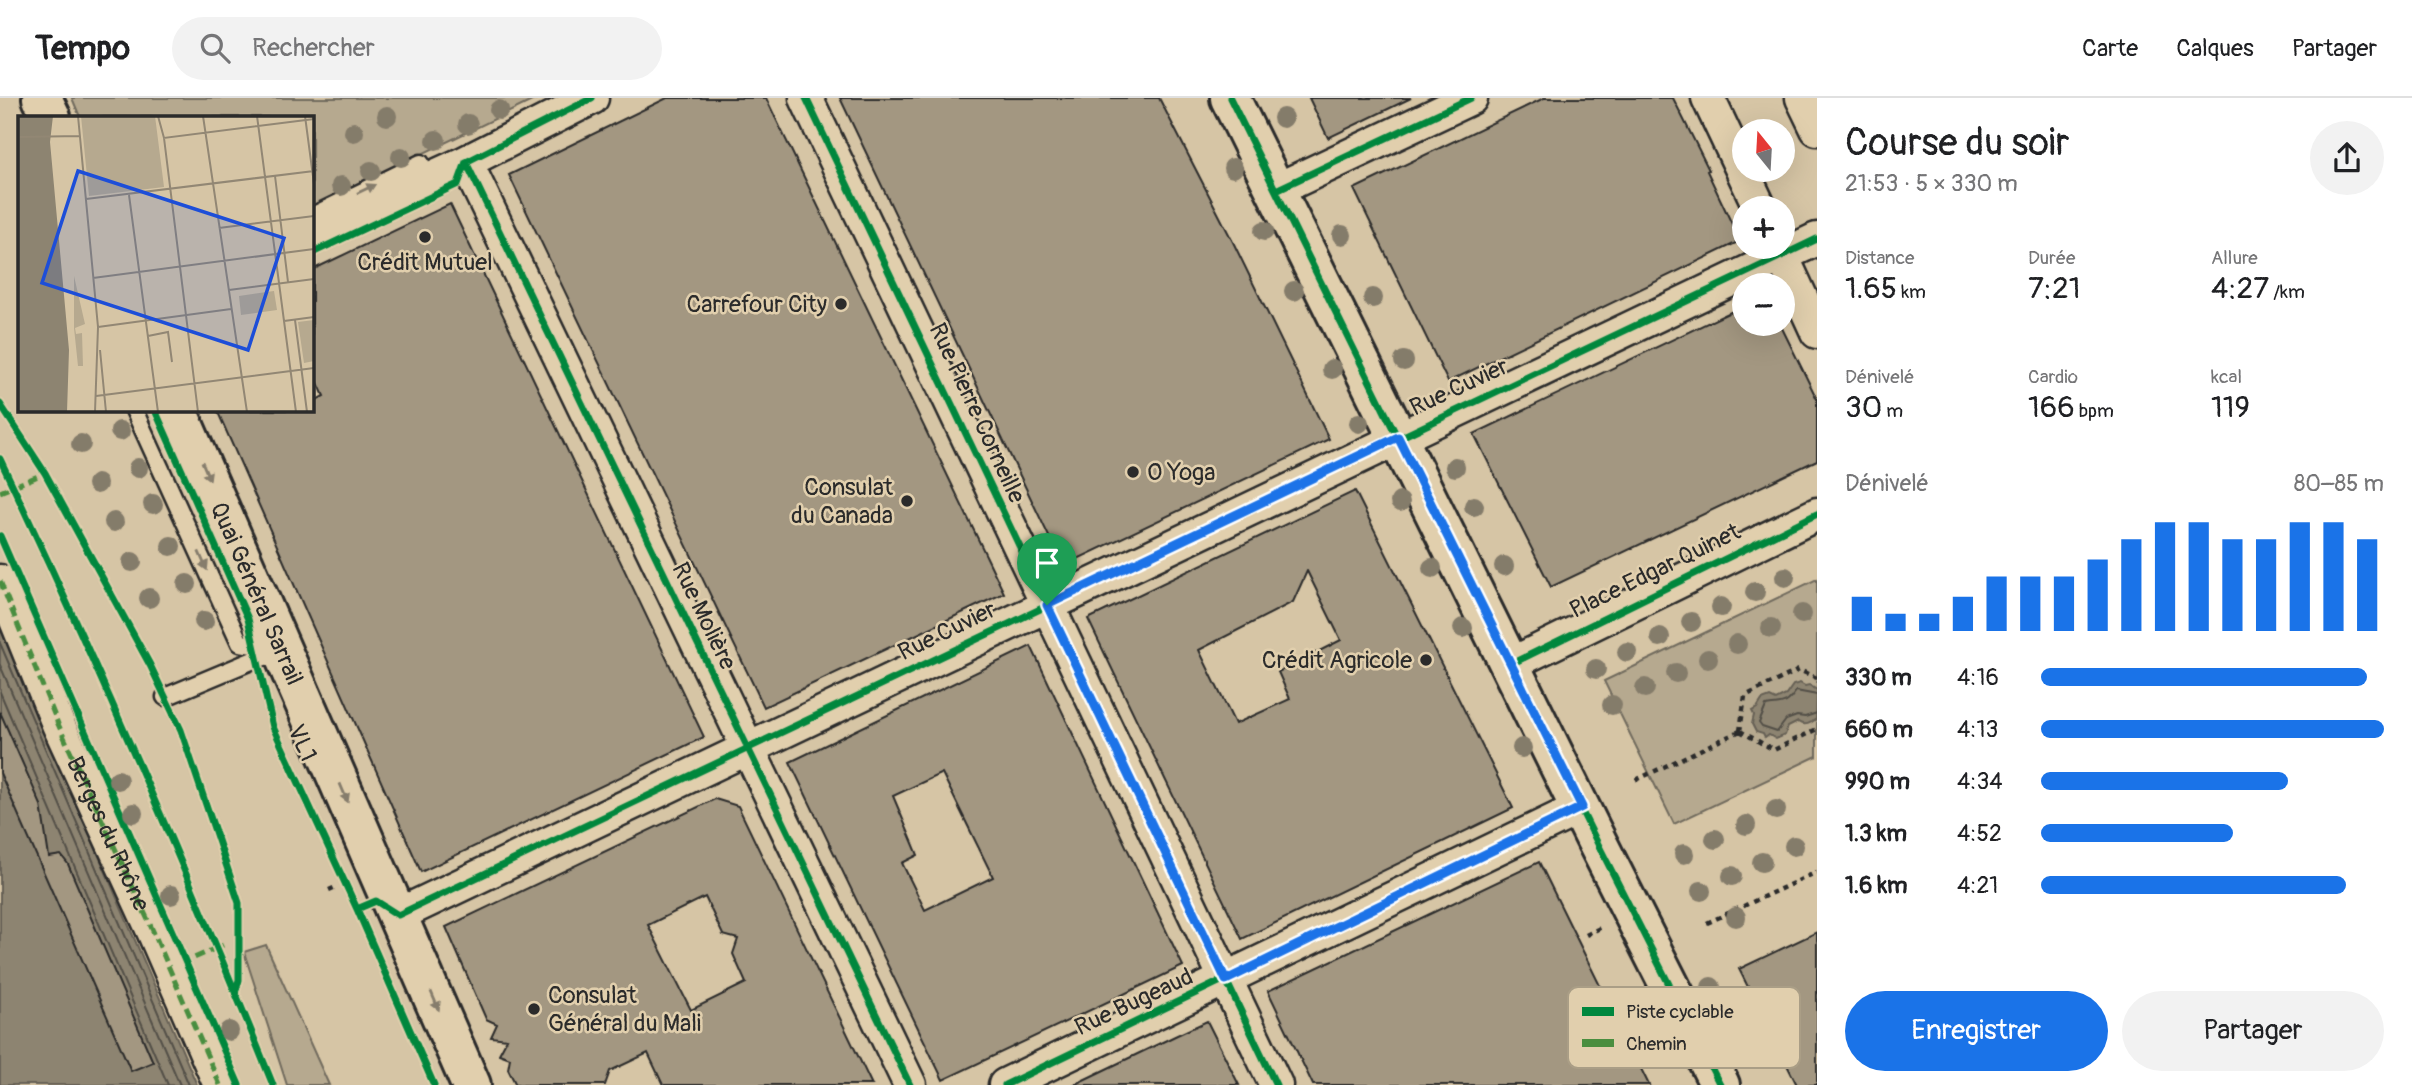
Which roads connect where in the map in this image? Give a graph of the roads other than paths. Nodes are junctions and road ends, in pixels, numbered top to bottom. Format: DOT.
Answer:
graph roads {
  1 [pos="43,98"];
  2 [pos="592,98"];
  3 [pos="806,98"];
  4 [pos="1230,98"];
  5 [pos="1471,98"];
  6 [pos="1708,98"];
  7 [pos="1802,98"];
  8 [pos="51,116"];
  9 [pos="1817,129"];
  10 [pos="466,162"];
  11 [pos="421,163"];
  12 [pos="1276,190"];
  13 [pos="1754,196"];
  14 [pos="313,216"];
  15 [pos="313,232"];
  16 [pos="1817,239"];
  17 [pos="1795,246"];
  18 [pos="1764,259"];
  19 [pos="1784,259"];
  20 [pos="1817,332"];
  21 [pos="134,411"];
  22 [pos="177,411"];
  23 [pos="1398,437"];
  24 [pos="1817,513"];
  25 [pos="0,581"];
  26 [pos="1047,605"];
  27 [pos="283,651"];
  28 [pos="1511,664"];
  29 [pos="165,697"];
  30 [pos="747,748"];
  31 [pos="1582,807"];
  32 [pos="398,915"];
  33 [pos="1226,980"];
  34 [pos="1671,987"];
  35 [pos="1712,1068"];
  36 [pos="220,1085"];
  37 [pos="471,1085"];
  38 [pos="910,1085"];
  39 [pos="1005,1085"];
  40 [pos="1276,1085"];
  41 [pos="1720,1085"];
  1 -- 8 [label="main road"];
  2 -- 10 [label="street"];
  3 -- 26 [label="street, Rue Pierre Corneille"];
  4 -- 12 [label="main road"];
  5 -- 12 [label="street"];
  6 -- 13 [label="street"];
  7 -- 9 [label="street"];
  10 -- 15 [label="street"];
  10 -- 30 [label="street, Rue Molière"];
  14 -- 11 [label="lane, one-way"];
  12 -- 23 [label="main road"];
  16 -- 17 [label="street, Rue Cuvier"];
  18 -- 23 [label="street, Rue Cuvier"];
  19 -- 20 [label="street"];
  21 -- 27 [label="lane, one-way"];
  22 -- 27 [label="main road, Quai Général Sarrail, one-way"];
  23 -- 26 [label="street, Rue Cuvier"];
  23 -- 28 [label="main road"];
  24 -- 28 [label="street, Place Edgar Quinet"];
  25 -- 36 [label="street, Berges du Rhône"];
  26 -- 30 [label="street, Rue Cuvier"];
  26 -- 33 [label="street, Rue Pierre Corneille"];
  27 -- 29 [label="lane"];
  27 -- 32 [label="main road, Quai Général Sarrail, one-way"];
  28 -- 31 [label="main road"];
  30 -- 32 [label="street, Rue Cuvier"];
  30 -- 38 [label="street, Rue Molière"];
  31 -- 33 [label="street, Rue Bugeaud"];
  31 -- 34 [label="main road"];
  32 -- 37 [label="main road, Quai Général Sarrail, one-way"];
  33 -- 39 [label="street, Rue Bugeaud"];
  33 -- 40 [label="street, Rue Pierre Corneille"];
  35 -- 41 [label="main road"];
}
